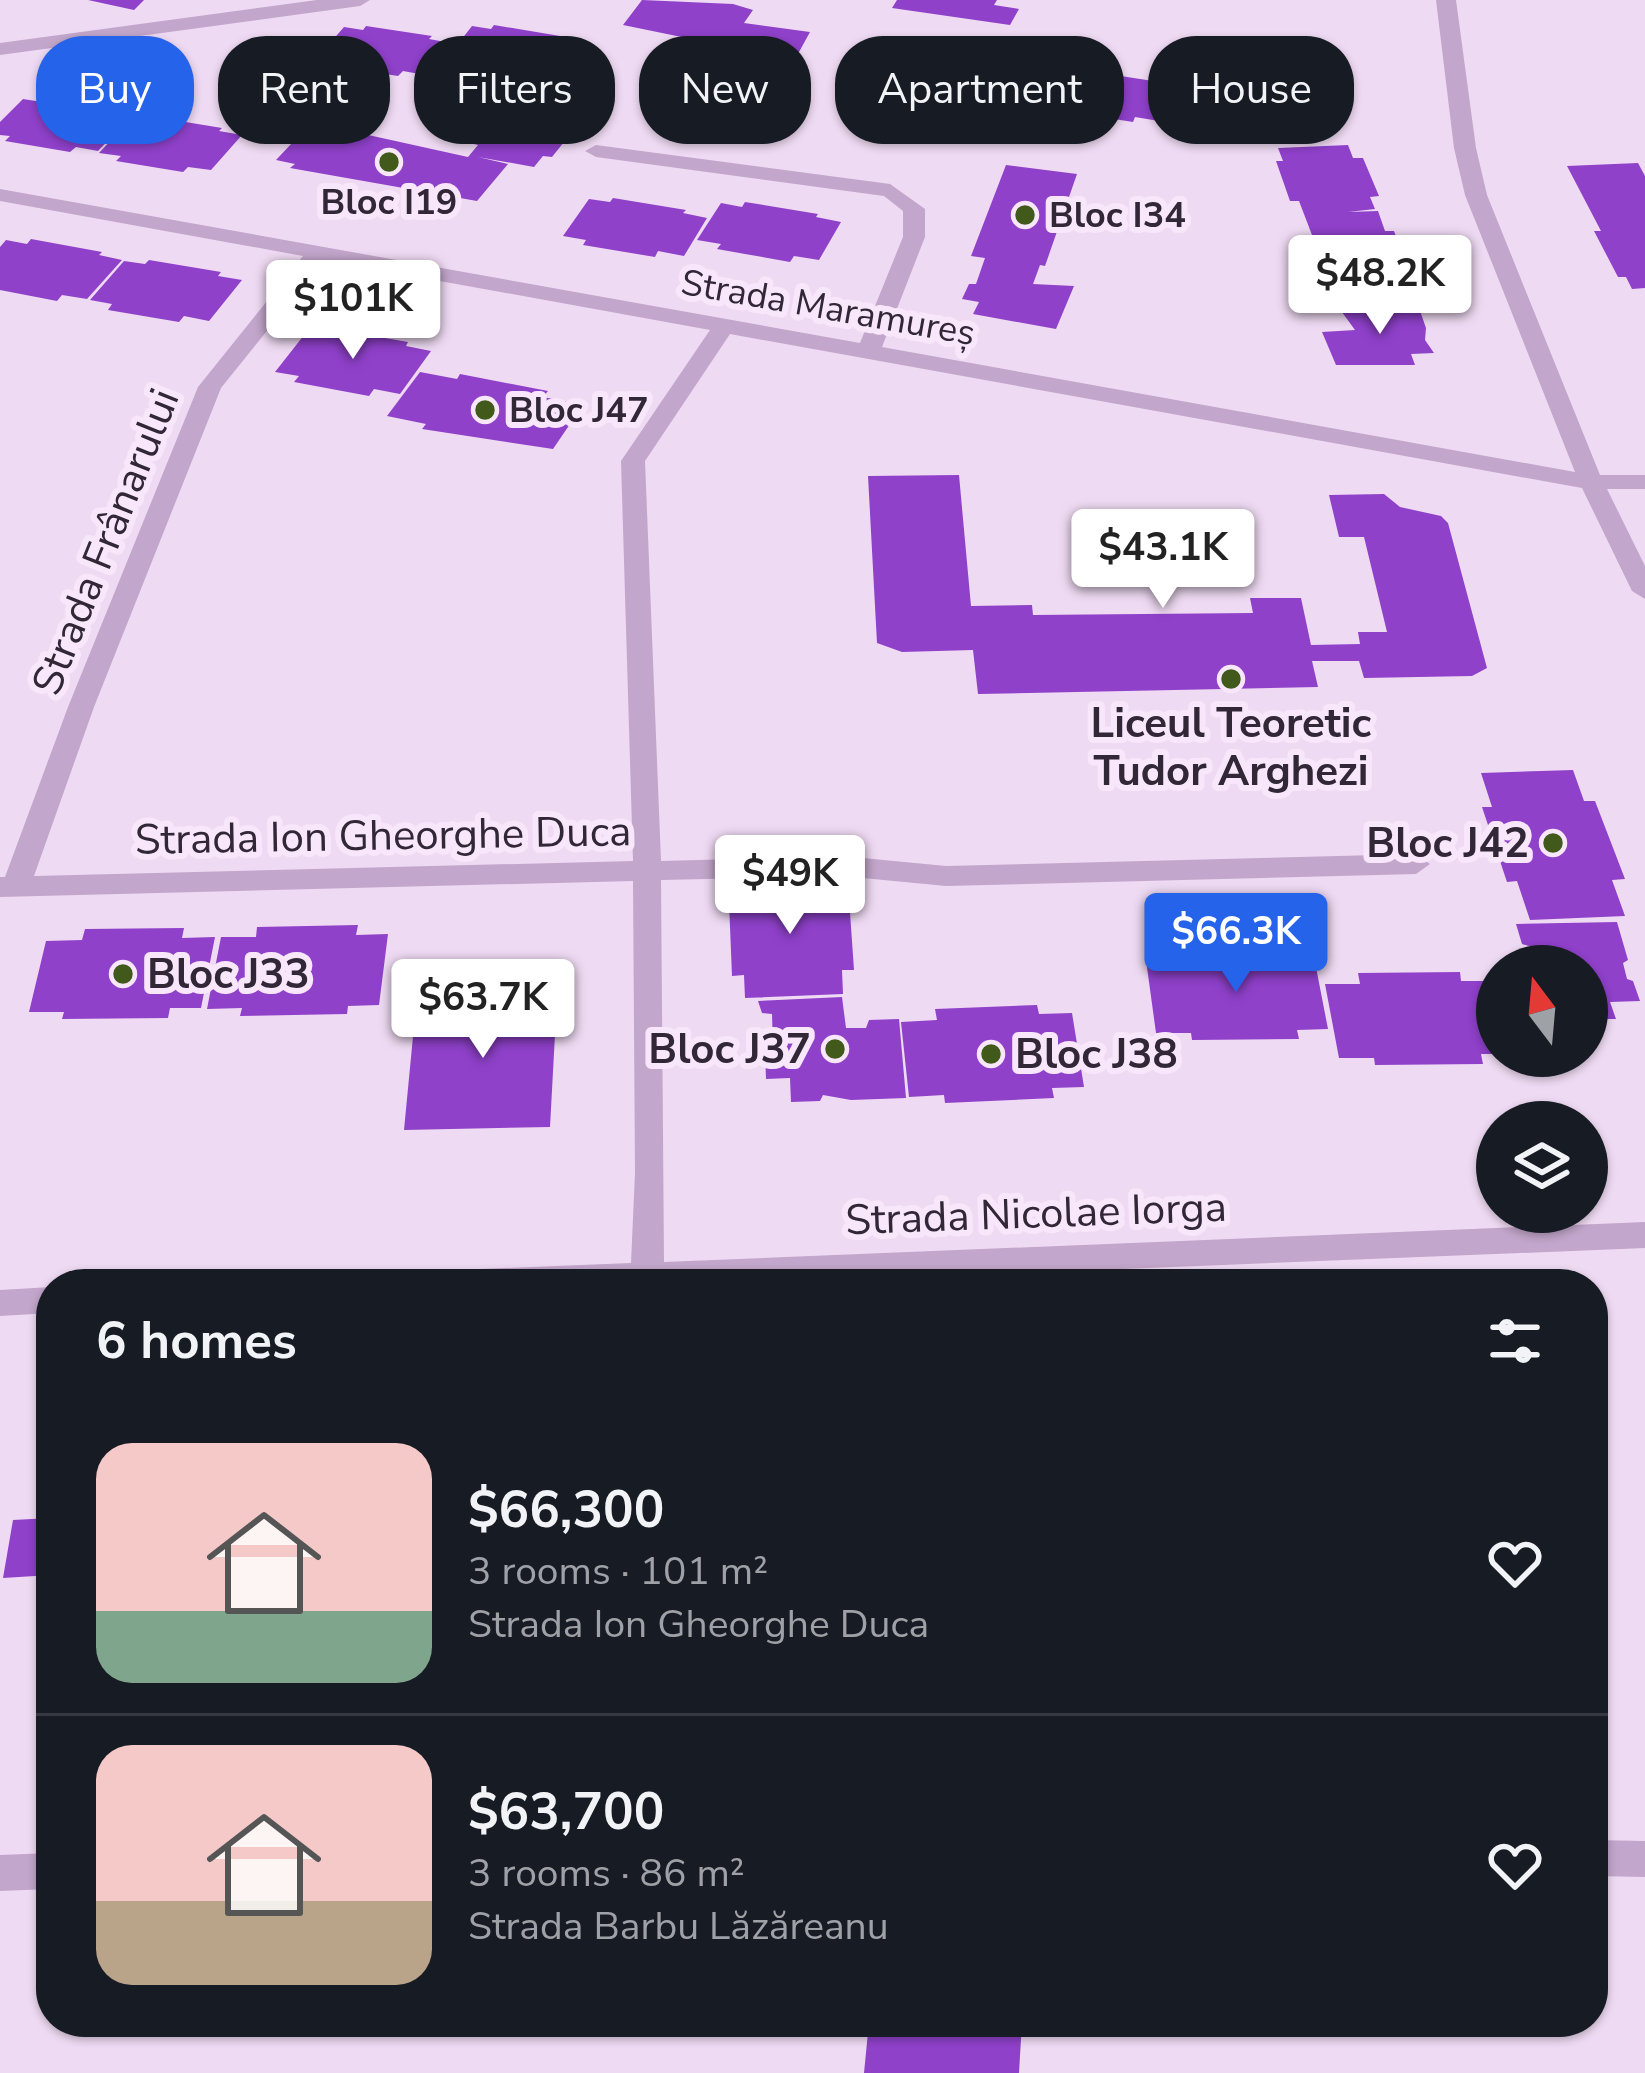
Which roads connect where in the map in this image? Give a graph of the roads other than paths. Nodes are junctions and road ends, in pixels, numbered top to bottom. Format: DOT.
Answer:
graph roads {
  1 [pos="360,0"];
  2 [pos="1446,0"];
  3 [pos="0,50"];
  4 [pos="596,151"];
  5 [pos="0,195"];
  6 [pos="316,254"];
  7 [pos="724,326"];
  8 [pos="868,352"];
  9 [pos="1591,482"];
  10 [pos="1645,482"];
  11 [pos="1645,591"];
  12 [pos="1416,864"];
  13 [pos="646,872"];
  14 [pos="8,886"];
  15 [pos="1645,1235"];
  16 [pos="647,1269"];
  17 [pos="797,1269"];
  18 [pos="36,1301"];
  19 [pos="0,1303"];
  20 [pos="1608,1858"];
  21 [pos="1645,1859"];
  22 [pos="36,1872"];
  23 [pos="0,1873"];
  1 -- 3 [label="street"];
  2 -- 9 [label="street"];
  4 -- 8 [label="street"];
  5 -- 6 [label="street, Strada Maramureș"];
  6 -- 7 [label="street, Strada Maramureș"];
  6 -- 14 [label="street, Strada Frânarului"];
  7 -- 8 [label="street, Strada Maramureș"];
  7 -- 13 [label="street"];
  8 -- 9 [label="street, Strada Maramureș"];
  9 -- 10 [label="street, Strada Maramureș"];
  9 -- 11 [label="street"];
  12 -- 13 [label="street, Strada Ion Gheorghe Duca"];
  13 -- 14 [label="street, Strada Ion Gheorghe Duca"];
  13 -- 16 [label="street"];
  15 -- 17 [label="street, Strada Nicolae Iorga"];
  18 -- 19 [label="street"];
  20 -- 21 [label="street"];
  22 -- 23 [label="street"];
}
